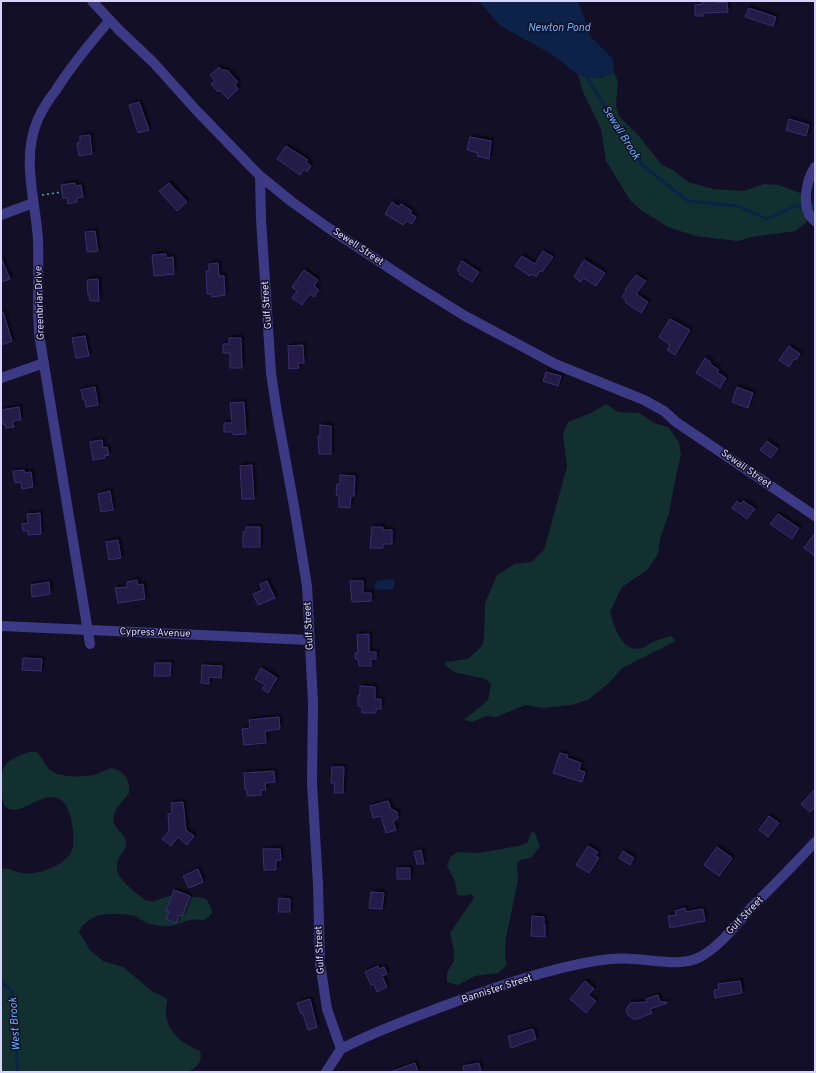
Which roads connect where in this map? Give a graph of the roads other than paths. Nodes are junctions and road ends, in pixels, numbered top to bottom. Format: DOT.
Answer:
graph roads {
  1 [pos="92,1"];
  2 [pos="110,20"];
  3 [pos="815,167"];
  4 [pos="260,176"];
  5 [pos="33,203"];
  6 [pos="1,215"];
  7 [pos="815,221"];
  8 [pos="44,363"];
  9 [pos="1,378"];
  10 [pos="676,422"];
  11 [pos="815,516"];
  12 [pos="1,626"];
  13 [pos="88,631"];
  14 [pos="309,640"];
  15 [pos="90,644"];
  16 [pos="815,842"];
  17 [pos="660,960"];
  18 [pos="341,1049"];
  19 [pos="326,1072"];
  1 -- 2 [label="street, Sewell Street"];
  2 -- 4 [label="street, Sewell Street"];
  2 -- 5 [label="street, Greenbriar Drive"];
  3 -- 7 [label="street"];
  4 -- 10 [label="street, Sewell Street"];
  4 -- 14 [label="street, Gulf Street"];
  5 -- 6 [label="street"];
  5 -- 8 [label="street, Greenbriar Drive"];
  8 -- 9 [label="street"];
  8 -- 13 [label="street, Greenbriar Drive"];
  10 -- 11 [label="street, Sewall Street"];
  12 -- 13 [label="street, Cypress Avenue"];
  13 -- 14 [label="street, Cypress Avenue"];
  13 -- 15 [label="street, Greenbriar Drive"];
  14 -- 18 [label="street, Gulf Street"];
  16 -- 17 [label="street, Gulf Street"];
  17 -- 18 [label="street, Bannister Street"];
  18 -- 19 [label="street"];
}
